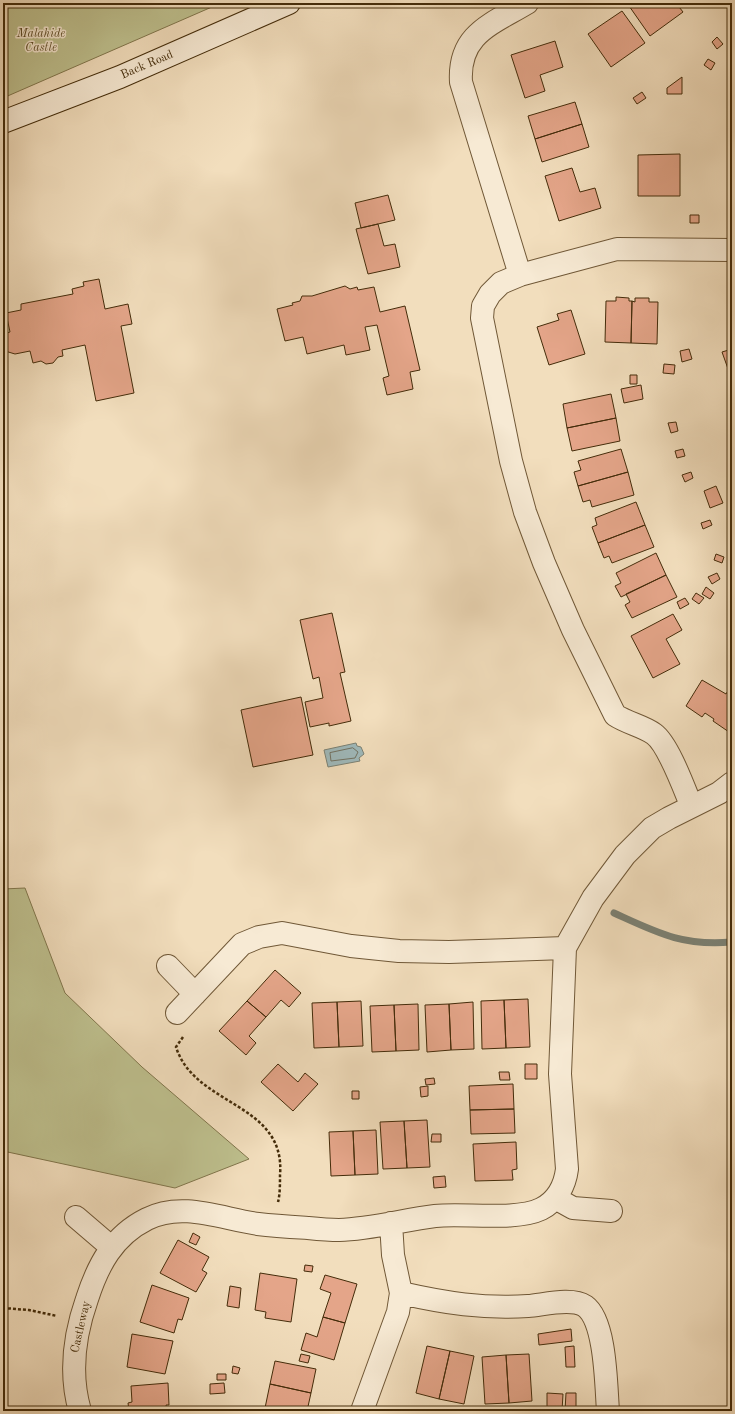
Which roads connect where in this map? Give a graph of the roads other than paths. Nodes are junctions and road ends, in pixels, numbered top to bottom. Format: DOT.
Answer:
graph roads {
  1 [pos="289,3"];
  2 [pos="528,3"];
  3 [pos="3,122"];
  4 [pos="732,250"];
  5 [pos="520,275"];
  6 [pos="732,783"];
  7 [pos="691,805"];
  8 [pos="565,948"];
  9 [pos="168,966"];
  10 [pos="195,994"];
  11 [pos="177,1013"];
  12 [pos="555,1198"];
  13 [pos="610,1211"];
  14 [pos="76,1217"];
  15 [pos="391,1223"];
  16 [pos="112,1247"];
  17 [pos="401,1293"];
  18 [pos="80,1411"];
  19 [pos="362,1411"];
  20 [pos="608,1411"];
  1 -- 3 [label="street, Back Road"];
  2 -- 5 [label="street"];
  4 -- 5 [label="street"];
  5 -- 7 [label="street"];
  6 -- 7 [label="street"];
  7 -- 8 [label="street"];
  8 -- 10 [label="street"];
  8 -- 12 [label="street"];
  9 -- 10 [label="street"];
  10 -- 11 [label="street"];
  12 -- 13 [label="street"];
  12 -- 15 [label="street, Castleway"];
  14 -- 16 [label="street"];
  15 -- 16 [label="street, Castleway"];
  15 -- 17 [label="street"];
  16 -- 18 [label="street, Castleway"];
  17 -- 19 [label="street"];
  17 -- 20 [label="street"];
}
